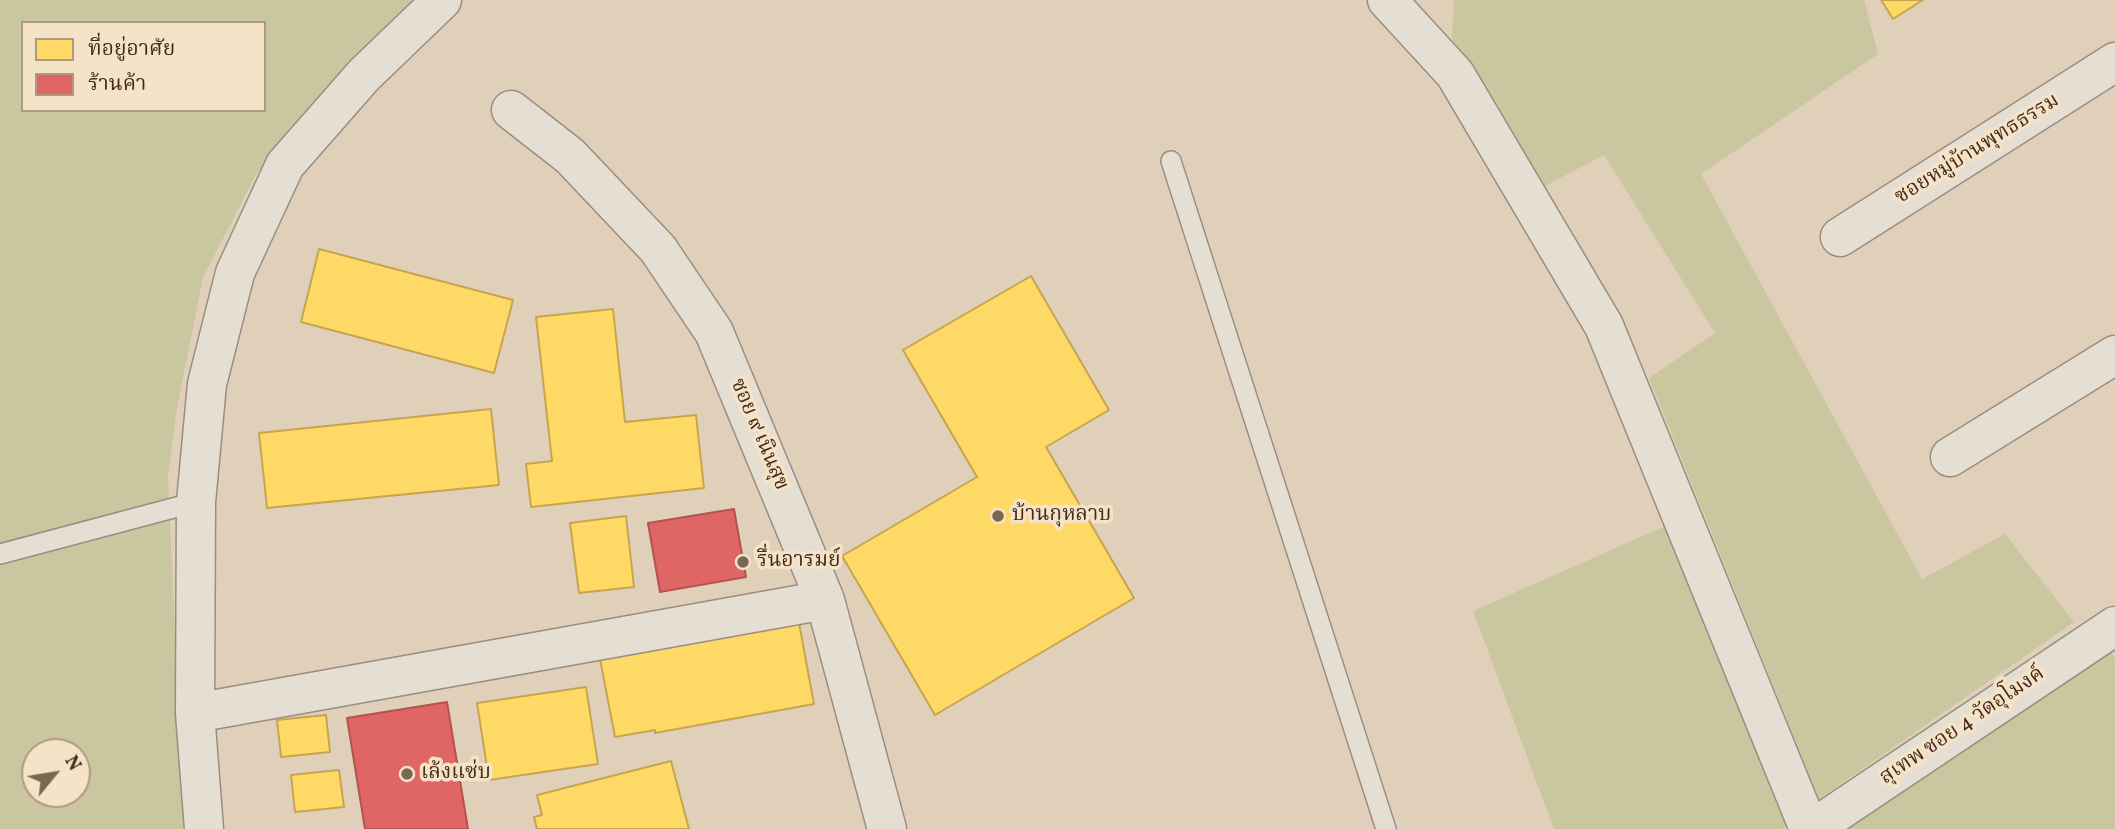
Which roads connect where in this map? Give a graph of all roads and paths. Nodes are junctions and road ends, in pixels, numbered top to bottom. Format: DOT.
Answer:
graph roads {
  1 [pos="442,0"];
  2 [pos="1387,0"];
  3 [pos="2115,62"];
  4 [pos="511,110"];
  5 [pos="1171,161"];
  6 [pos="1840,237"];
  7 [pos="2115,355"];
  8 [pos="1950,457"];
  9 [pos="196,502"];
  10 [pos="0,554"];
  11 [pos="825,600"];
  12 [pos="2115,626"];
  13 [pos="195,713"];
  14 [pos="204,829"];
  15 [pos="887,829"];
  16 [pos="1386,829"];
  17 [pos="1811,829"];
  1 -- 9 [label="street"];
  2 -- 17 [label="street"];
  3 -- 6 [label="street, ซอยหมู่บ้านพุทธธรรม"];
  4 -- 11 [label="street, ซอย ๙ เนินสุข"];
  5 -- 16 [label="lane"];
  7 -- 8 [label="street"];
  9 -- 10 [label="lane"];
  9 -- 13 [label="street"];
  11 -- 13 [label="street"];
  11 -- 15 [label="street, ซอย ๙ เนินสุข"];
  12 -- 17 [label="street, สุเทพ ซอย 4 วัดอุโมงค์"];
  13 -- 14 [label="street"];
}
